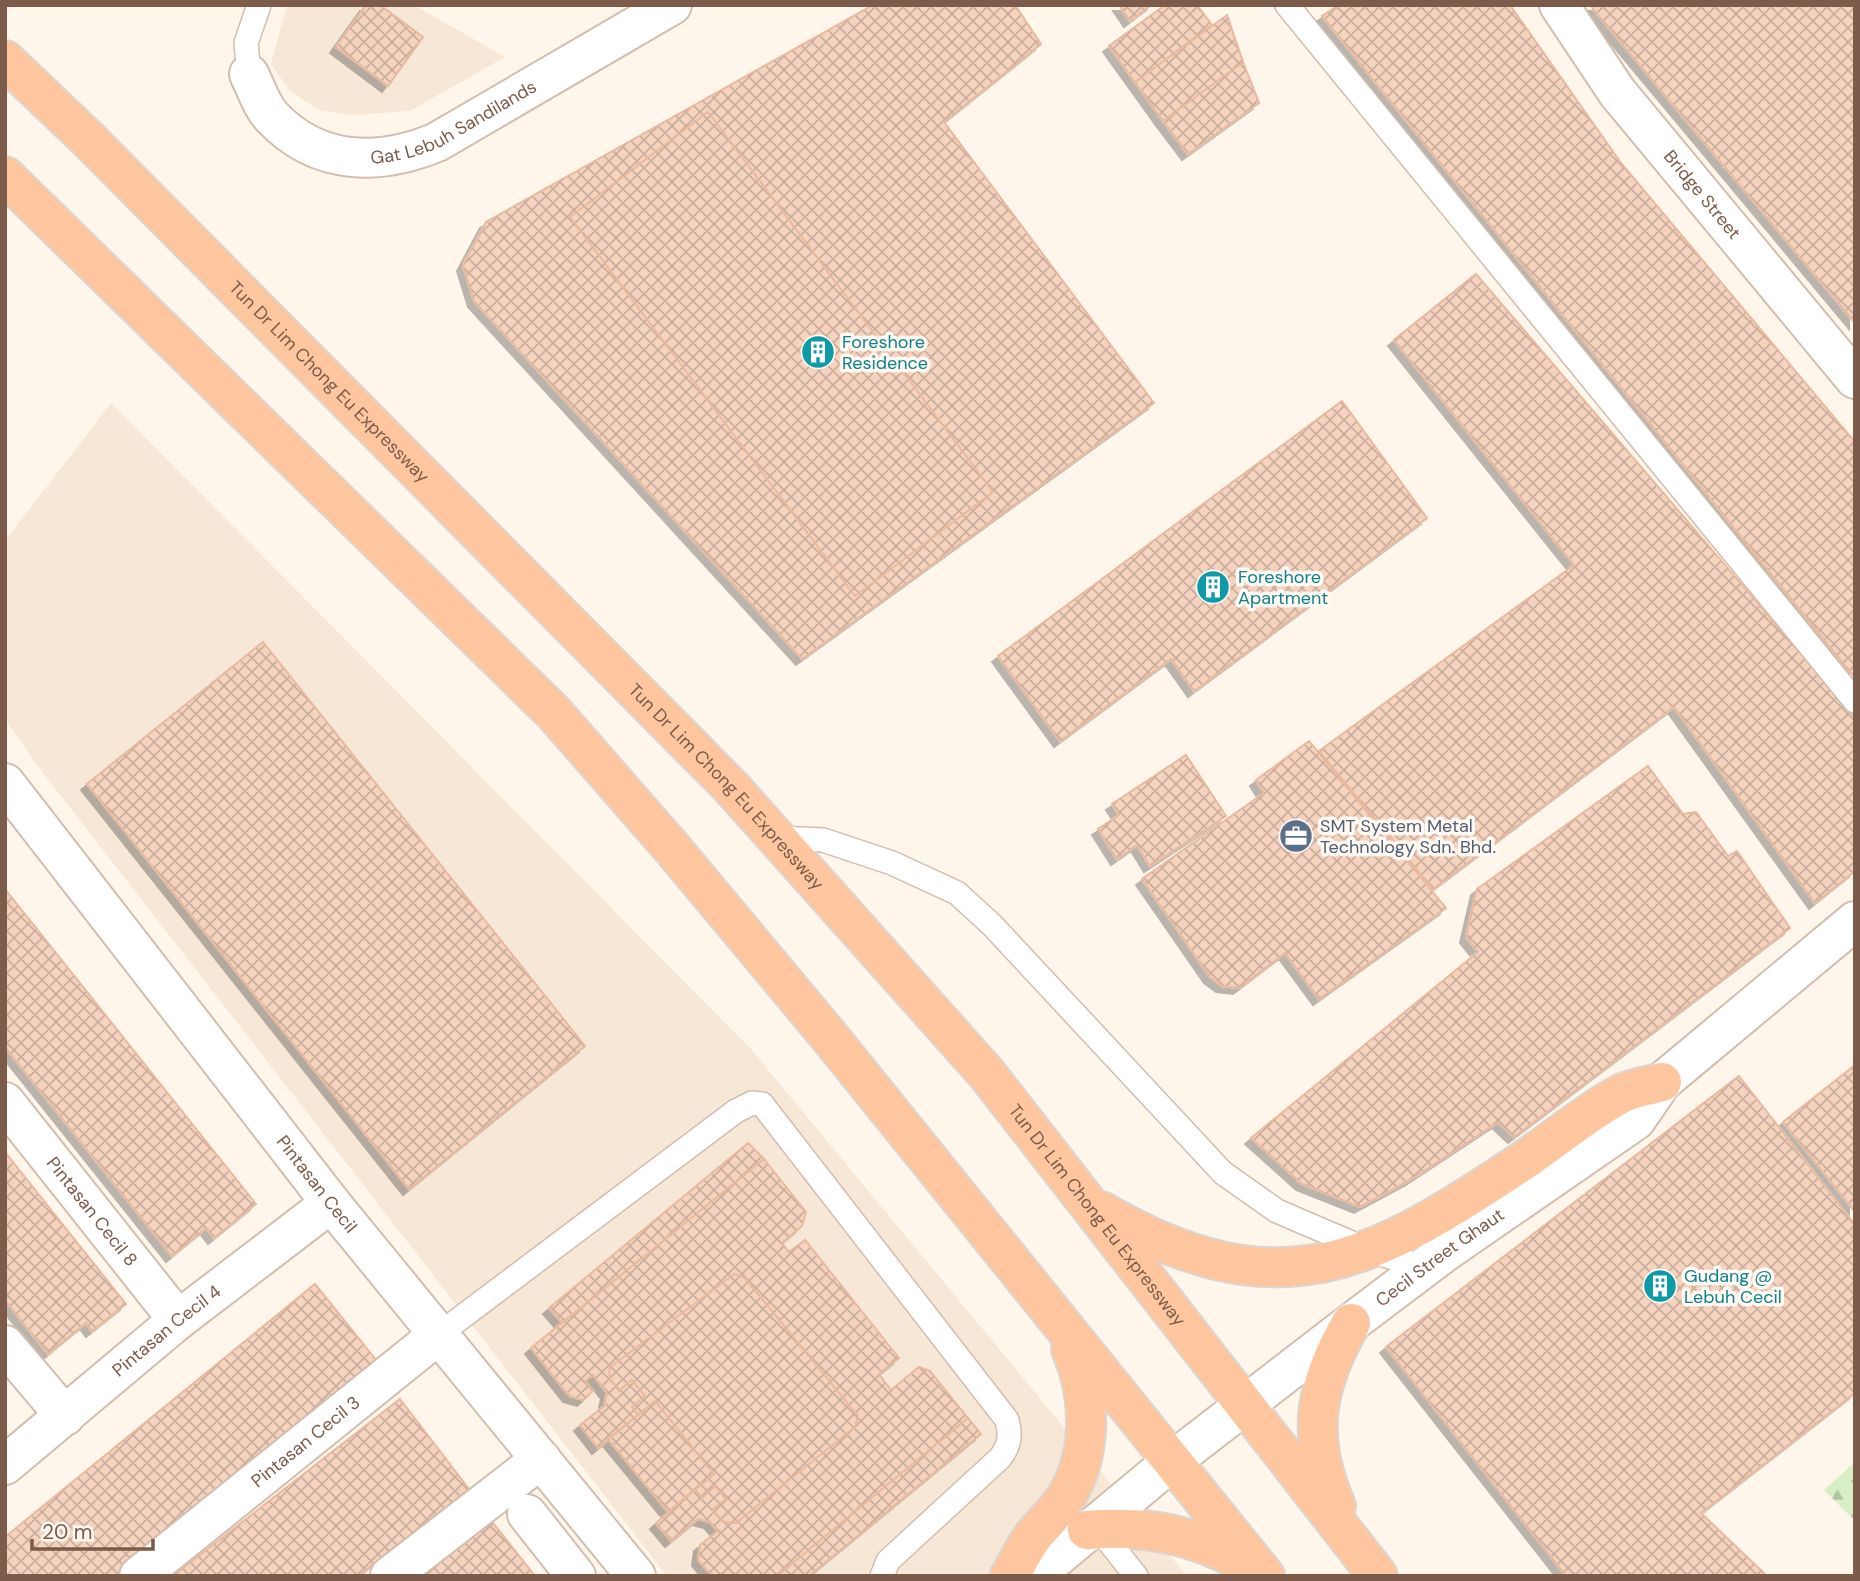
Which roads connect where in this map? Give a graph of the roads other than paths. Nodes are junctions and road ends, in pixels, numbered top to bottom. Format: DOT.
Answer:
graph roads {
  1 [pos="260,5"];
  2 [pos="672,5"];
  3 [pos="1287,5"];
  4 [pos="1559,5"];
  5 [pos="5,60"];
  6 [pos="249,74"];
  7 [pos="5,176"];
  8 [pos="1855,379"];
  9 [pos="1855,701"];
  10 [pos="5,783"];
  11 [pos="776,838"];
  12 [pos="1855,921"];
  13 [pos="1662,1082"];
  14 [pos="5,1102"];
  15 [pos="1084,1201"];
  16 [pos="331,1203"];
  17 [pos="1368,1250"];
  18 [pos="1425,1268"];
  19 [pos="178,1320"];
  20 [pos="1351,1323"];
  21 [pos="1062,1328"];
  22 [pos="438,1335"];
  23 [pos="5,1345"];
  24 [pos="1245,1405"];
  25 [pos="65,1416"];
  26 [pos="541,1459"];
  27 [pos="1171,1462"];
  28 [pos="5,1465"];
  29 [pos="527,1514"];
  30 [pos="1093,1530"];
  31 [pos="1352,1544"];
  32 [pos="1264,1575"];
  33 [pos="139,1576"];
  34 [pos="390,1576"];
  35 [pos="576,1576"];
  36 [pos="636,1576"];
  37 [pos="882,1576"];
  38 [pos="1010,1576"];
  39 [pos="1136,1576"];
  40 [pos="1378,1576"];
  1 -- 6 [label="lane"];
  2 -- 6 [label="street, Gat Lebuh Sandilands"];
  3 -- 9 [label="lane"];
  4 -- 8 [label="street, Bridge Street"];
  5 -- 11 [label="highway, Tun Dr Lim Chong Eu Expressway"];
  7 -- 21 [label="highway"];
  10 -- 16 [label="street, Pintasan Cecil"];
  11 -- 15 [label="highway, Tun Dr Lim Chong Eu Expressway"];
  11 -- 17 [label="lane"];
  12 -- 13 [label="street, Cecil Street Ghaut"];
  13 -- 17 [label="highway"];
  13 -- 18 [label="street, Cecil Street Ghaut"];
  14 -- 19 [label="street, Pintasan Cecil 8"];
  15 -- 17 [label="highway"];
  15 -- 24 [label="highway, Tun Dr Lim Chong Eu Expressway"];
  16 -- 19 [label="street, Pintasan Cecil 4"];
  16 -- 22 [label="street, Pintasan Cecil"];
  17 -- 18 [label="lane"];
  18 -- 20 [label="street, Cecil Street Ghaut"];
  19 -- 25 [label="street, Pintasan Cecil 4"];
  20 -- 24 [label="street, Cecil Street Ghaut"];
  20 -- 31 [label="highway"];
  21 -- 27 [label="highway"];
  21 -- 38 [label="highway"];
  22 -- 26 [label="street, Pintasan Cecil"];
  22 -- 33 [label="street, Pintasan Cecil 3"];
  22 -- 37 [label="lane"];
  23 -- 25 [label="street"];
  24 -- 27 [label="street, Cecil Street Ghaut"];
  24 -- 31 [label="highway, Tun Dr Lim Chong Eu Expressway"];
  25 -- 28 [label="street, Pintasan Cecil 4"];
  26 -- 34 [label="street"];
  26 -- 36 [label="street, Pintasan Cecil"];
  27 -- 30 [label="street, Cecil Street Ghaut"];
  27 -- 32 [label="highway"];
  29 -- 35 [label="street"];
  30 -- 32 [label="highway"];
  30 -- 38 [label="street, Cecil Street Ghaut"];
  30 -- 39 [label="lane"];
  31 -- 40 [label="highway, Tun Dr Lim Chong Eu Expressway"];
}
